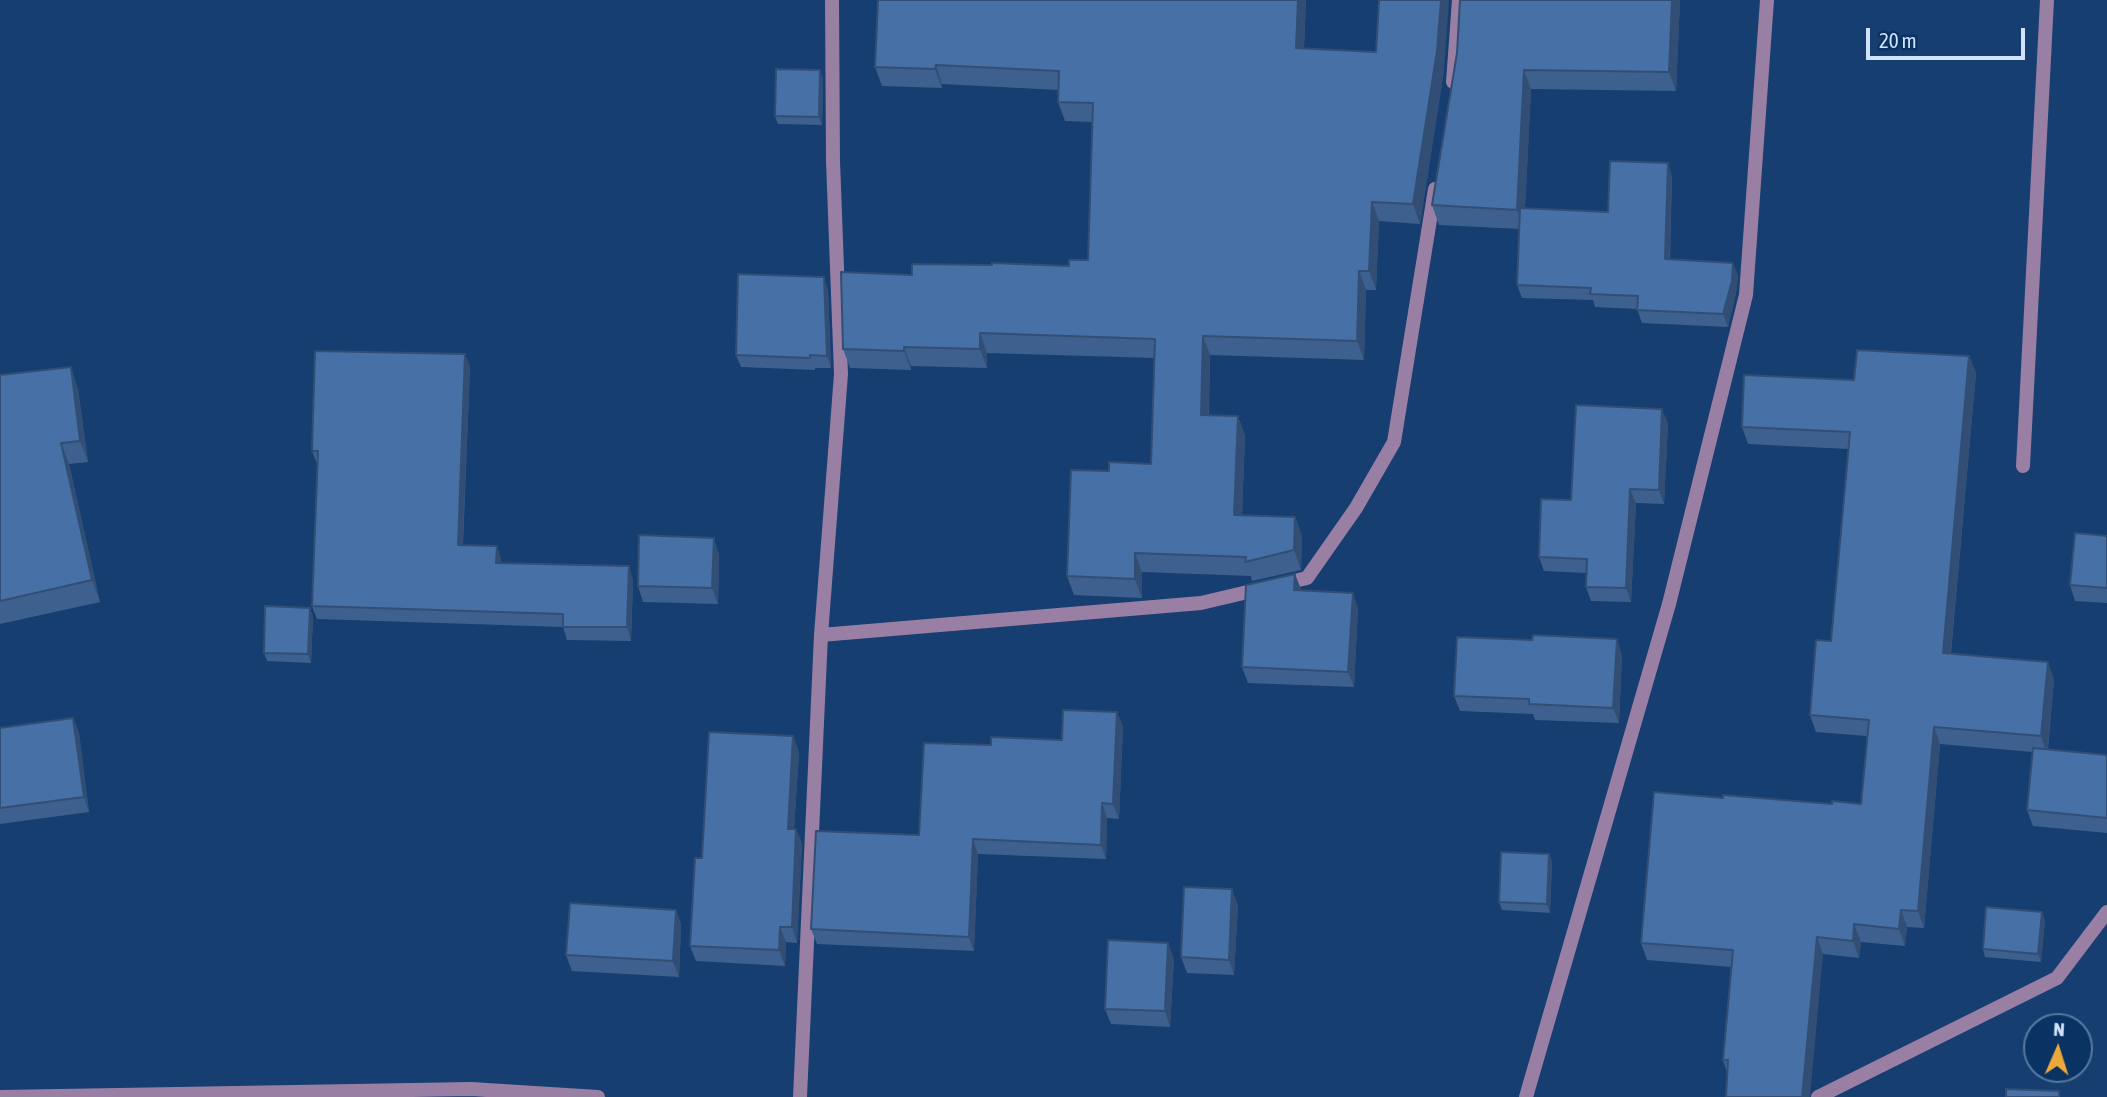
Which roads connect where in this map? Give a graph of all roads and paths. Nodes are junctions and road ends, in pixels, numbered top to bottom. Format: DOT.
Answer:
graph roads {
  1 [pos="831,0"];
  2 [pos="1459,0"];
  3 [pos="1767,0"];
  4 [pos="2047,0"];
  5 [pos="1450,99"];
  6 [pos="1436,181"];
  7 [pos="2023,466"];
  8 [pos="821,635"];
  9 [pos="2107,912"];
  10 [pos="0,1097"];
  11 [pos="598,1097"];
  12 [pos="800,1097"];
  13 [pos="1526,1097"];
  14 [pos="1818,1097"];
  1 -- 8 [label="street"];
  2 -- 5 [label="street"];
  3 -- 13 [label="street"];
  4 -- 7 [label="street"];
  6 -- 8 [label="street"];
  8 -- 12 [label="street"];
  9 -- 14 [label="street"];
  10 -- 11 [label="street"];
}
